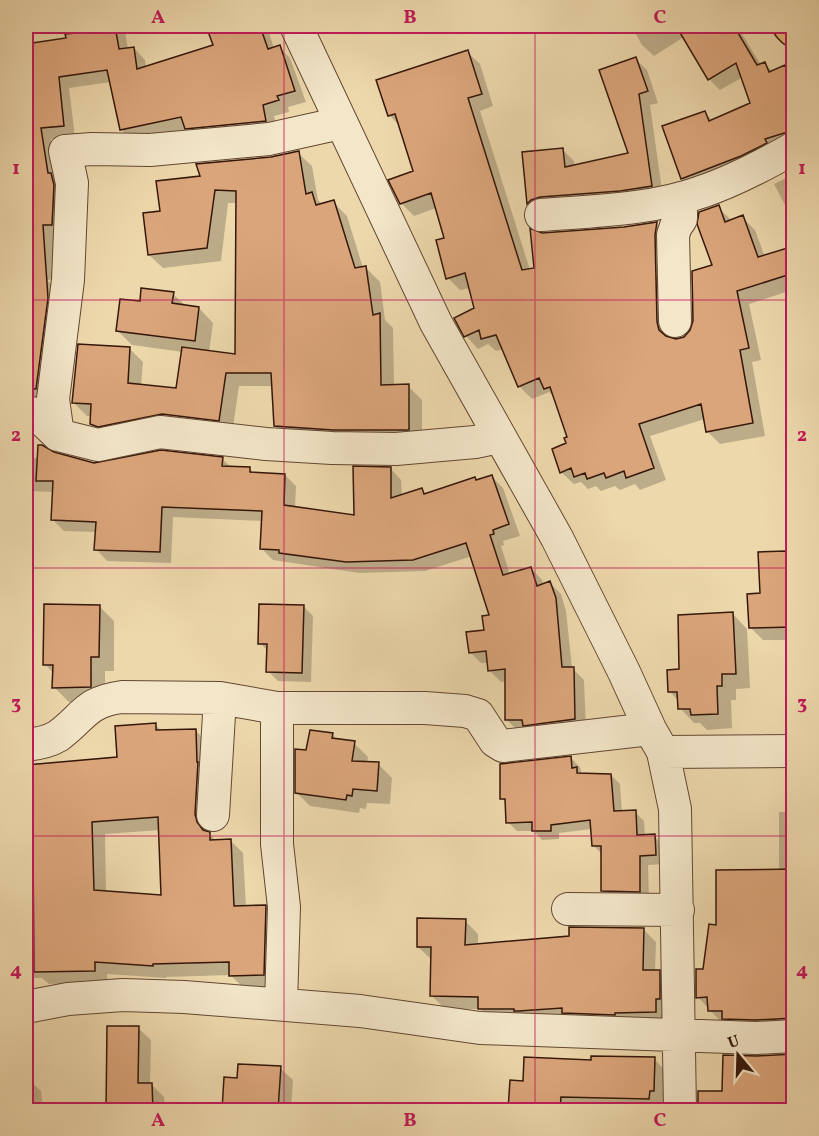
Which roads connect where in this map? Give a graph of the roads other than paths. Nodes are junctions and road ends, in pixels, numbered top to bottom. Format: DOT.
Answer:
graph roads {
  1 [pos="296,26"];
  2 [pos="790,26"];
  3 [pos="794,30"];
  4 [pos="341,123"];
  5 [pos="794,148"];
  6 [pos="681,198"];
  7 [pos="541,215"];
  8 [pos="675,321"];
  9 [pos="26,412"];
  10 [pos="58,435"];
  11 [pos="499,437"];
  12 [pos="220,698"];
  13 [pos="277,708"];
  14 [pos="656,740"];
  15 [pos="26,745"];
  16 [pos="794,751"];
  17 [pos="213,815"];
  18 [pos="568,909"];
  19 [pos="678,910"];
  20 [pos="281,1004"];
  21 [pos="26,1007"];
  22 [pos="680,1036"];
  23 [pos="794,1036"];
  24 [pos="680,1110"];
  1 -- 4 [label="street"];
  2 -- 3 [label="highway"];
  4 -- 10 [label="street"];
  4 -- 11 [label="street"];
  5 -- 6 [label="street"];
  6 -- 7 [label="street"];
  6 -- 8 [label="street"];
  9 -- 10 [label="street"];
  10 -- 11 [label="street"];
  11 -- 14 [label="street"];
  12 -- 13 [label="street"];
  12 -- 15 [label="street"];
  12 -- 17 [label="street"];
  13 -- 14 [label="street"];
  13 -- 20 [label="street"];
  14 -- 16 [label="street"];
  14 -- 19 [label="street"];
  18 -- 19 [label="street"];
  19 -- 22 [label="street"];
  20 -- 21 [label="street"];
  20 -- 22 [label="street"];
  22 -- 23 [label="street"];
  22 -- 24 [label="street"];
}
